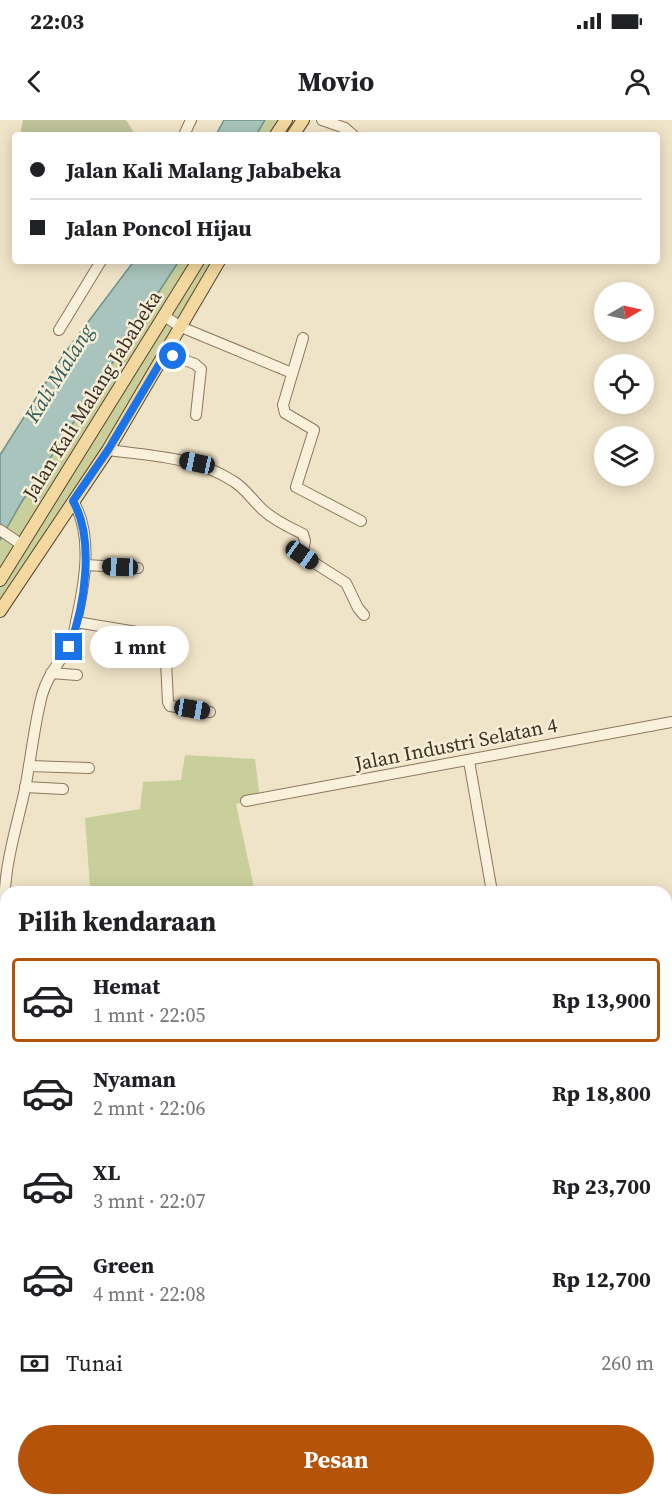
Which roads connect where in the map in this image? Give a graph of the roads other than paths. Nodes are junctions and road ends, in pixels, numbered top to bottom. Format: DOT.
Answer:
graph roads {
  1 [pos="322,120"];
  2 [pos="350,132"];
  3 [pos="98,264"];
  4 [pos="196,264"];
  5 [pos="217,264"];
  6 [pos="164,316"];
  7 [pos="181,327"];
  8 [pos="60,330"];
  9 [pos="303,338"];
  10 [pos="166,353"];
  11 [pos="292,373"];
  12 [pos="196,415"];
  13 [pos="108,450"];
  14 [pos="73,501"];
  15 [pos="361,521"];
  16 [pos="0,530"];
  17 [pos="17,542"];
  18 [pos="86,565"];
  19 [pos="138,568"];
  20 [pos="0,580"];
  21 [pos="0,611"];
  22 [pos="364,615"];
  23 [pos="76,622"];
  24 [pos="51,673"];
  25 [pos="77,675"];
  26 [pos="210,712"];
  27 [pos="672,722"];
  28 [pos="469,760"];
  29 [pos="29,766"];
  30 [pos="89,768"];
  31 [pos="25,787"];
  32 [pos="63,789"];
  33 [pos="246,801"];
  34 [pos="3,886"];
  35 [pos="491,886"];
  1 -- 2 [label="street"];
  3 -- 8 [label="street"];
  4 -- 6 [label="main road, Jalan Kali Malang Jababeka"];
  5 -- 7 [label="main road, Jalan Kali Malang Jababeka"];
  6 -- 7 [label="street"];
  6 -- 17 [label="main road, Jalan Kali Malang Jababeka"];
  7 -- 10 [label="main road, Jalan Kali Malang Jababeka"];
  7 -- 11 [label="street"];
  9 -- 11 [label="street"];
  10 -- 12 [label="street"];
  10 -- 13 [label="main road, Jalan Kali Malang Jababeka"];
  11 -- 15 [label="street"];
  13 -- 14 [label="main road, Jalan Kali Malang Jababeka"];
  13 -- 22 [label="street"];
  14 -- 18 [label="street"];
  14 -- 21 [label="main road, Jalan Kali Malang Jababeka"];
  16 -- 17 [label="street"];
  17 -- 20 [label="main road, Jalan Kali Malang Jababeka"];
  18 -- 19 [label="street"];
  18 -- 23 [label="street"];
  23 -- 24 [label="street"];
  23 -- 26 [label="street"];
  24 -- 25 [label="street"];
  24 -- 29 [label="street"];
  27 -- 28 [label="street, Jalan Industri Selatan 4"];
  28 -- 33 [label="street, Jalan Industri Selatan 4"];
  28 -- 35 [label="street"];
  29 -- 30 [label="street"];
  29 -- 31 [label="street"];
  31 -- 32 [label="street"];
  31 -- 34 [label="street"];
}
